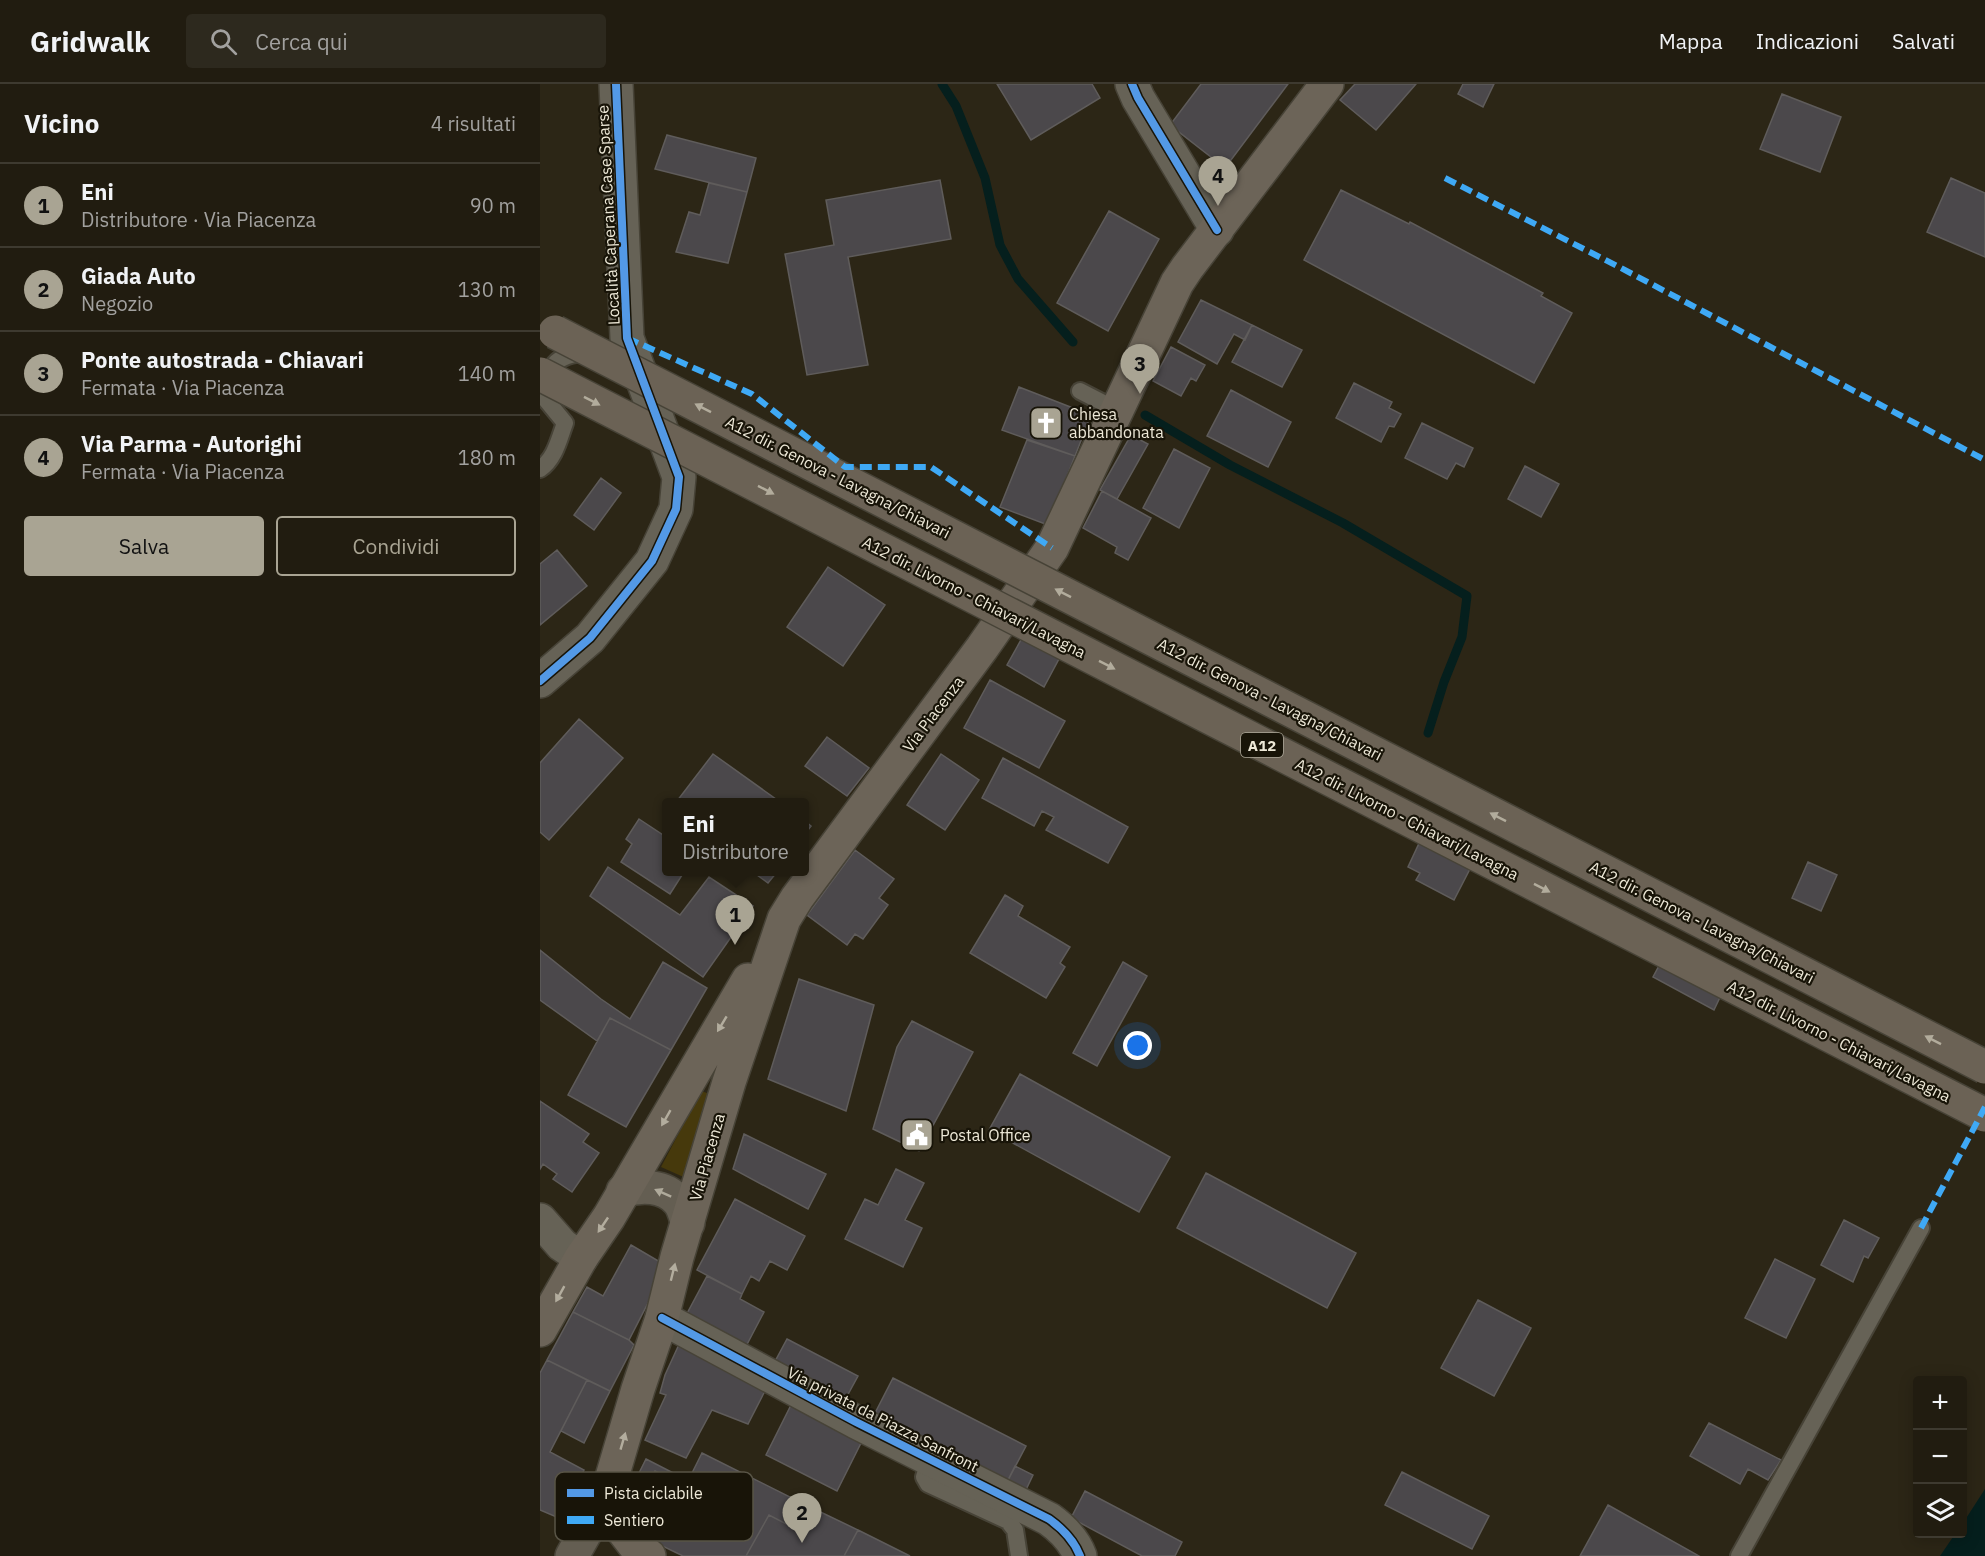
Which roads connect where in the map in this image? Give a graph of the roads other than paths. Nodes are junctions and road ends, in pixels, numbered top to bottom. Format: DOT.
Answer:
graph roads {
  1 [pos="616,84"];
  2 [pos="1132,84"];
  3 [pos="1327,84"];
  4 [pos="1217,230"];
  5 [pos="555,332"];
  6 [pos="630,349"];
  7 [pos="540,374"];
  8 [pos="1080,391"];
  9 [pos="1117,410"];
  10 [pos="540,469"];
  11 [pos="540,681"];
  12 [pos="784,919"];
  13 [pos="696,1067"];
  14 [pos="1985,1067"];
  15 [pos="729,1082"];
  16 [pos="1985,1116"];
  17 [pos="623,1191"];
  18 [pos="540,1221"];
  19 [pos="688,1223"];
  20 [pos="1921,1228"];
  21 [pos="581,1258"];
  22 [pos="662,1318"];
  23 [pos="540,1330"];
  24 [pos="930,1459"];
  25 [pos="613,1472"];
  26 [pos="580,1541"];
  27 [pos="631,1541"];
  28 [pos="572,1556"];
  29 [pos="649,1556"];
  30 [pos="1019,1556"];
  31 [pos="1080,1556"];
  32 [pos="1739,1556"];
  1 -- 6 [label="street, Località Caperana Case Sparse"];
  2 -- 4 [label="street"];
  3 -- 4 [label="main road, Via Piacenza"];
  4 -- 9 [label="main road, Via Piacenza"];
  14 -- 5 [label="highway, A12 dir. Genova - Lavagna/Chiavari / A12, one-way, bridge"];
  6 -- 10 [label="lane"];
  6 -- 11 [label="street, Località Caperana Case Sparse"];
  7 -- 16 [label="highway, A12 dir. Livorno - Chiavari/Lavagna / A12, one-way, bridge"];
  8 -- 9 [label="lane"];
  9 -- 12 [label="main road, Via Piacenza"];
  12 -- 13 [label="main road, one-way"];
  12 -- 15 [label="main road, Via Piacenza"];
  13 -- 15 [label="street"];
  13 -- 17 [label="main road, one-way"];
  15 -- 19 [label="main road, Via Piacenza"];
  19 -- 17 [label="main road, one-way"];
  17 -- 21 [label="main road, one-way"];
  18 -- 21 [label="street"];
  22 -- 19 [label="main road, Via Piacenza, one-way"];
  20 -- 32 [label="lane"];
  21 -- 23 [label="main road, one-way"];
  22 -- 24 [label="street, Via privata da Piazza Sanfront"];
  25 -- 22 [label="main road, Via Piacenza, one-way"];
  24 -- 30 [label="lane"];
  24 -- 31 [label="street, Via privata da Piazza Sanfront"];
  26 -- 28 [label="main road"];
  27 -- 29 [label="main road"];
}
